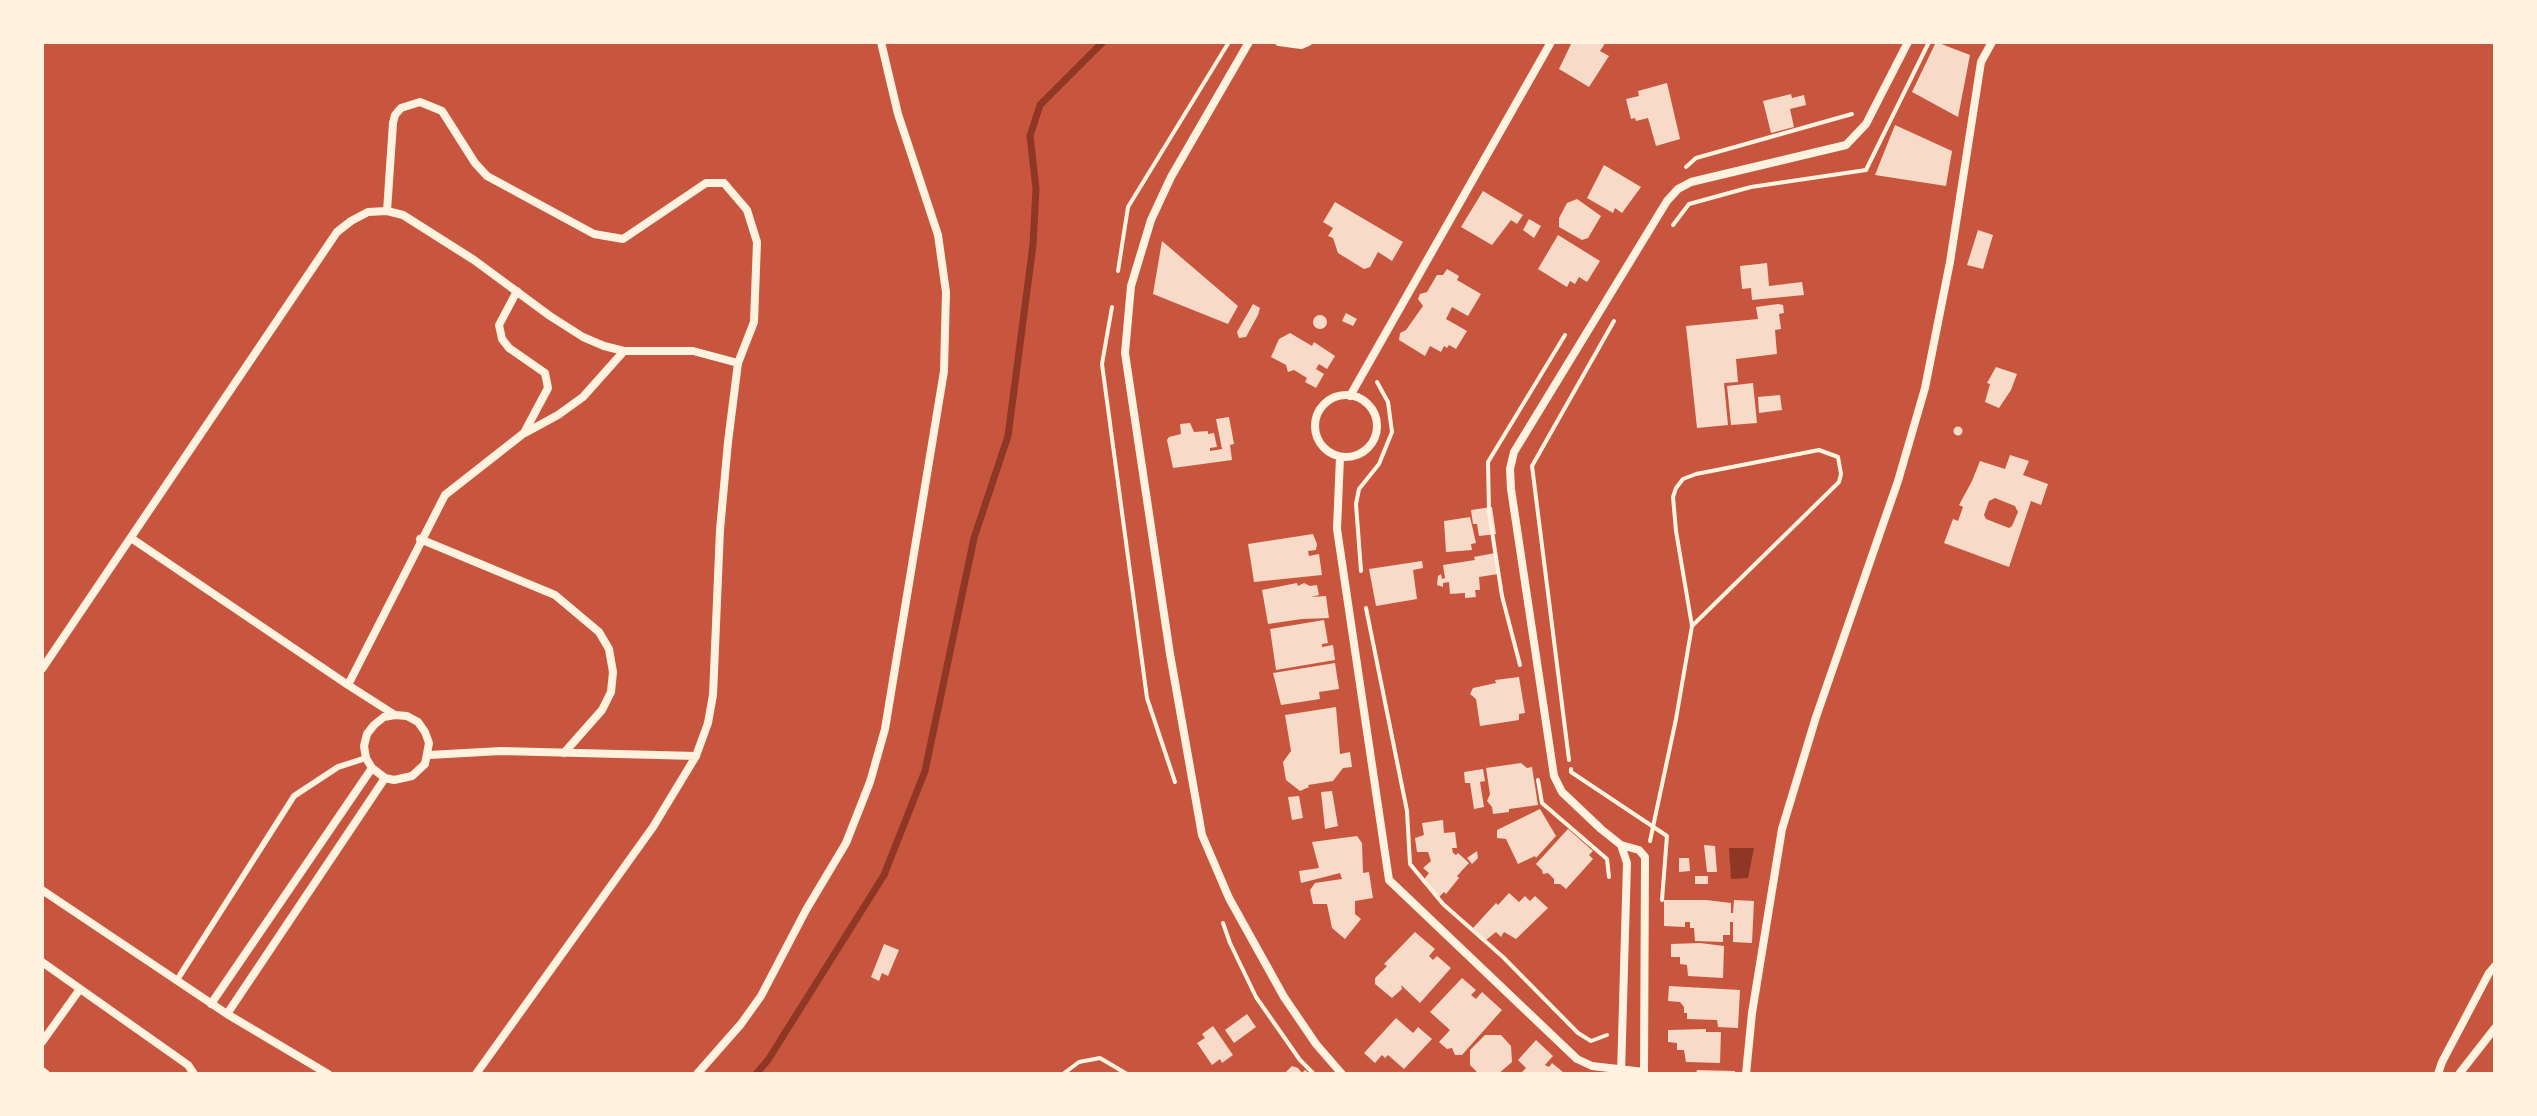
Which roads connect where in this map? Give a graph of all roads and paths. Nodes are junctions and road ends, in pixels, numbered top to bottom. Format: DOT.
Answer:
graph roads {
  1 [pos="881,42"];
  2 [pos="1249,42"];
  3 [pos="1279,42"];
  4 [pos="1308,42"];
  5 [pos="1551,42"];
  6 [pos="1908,42"];
  7 [pos="1929,42"];
  8 [pos="1992,42"];
  9 [pos="387,211"];
  10 [pos="1667,233"];
  11 [pos="517,291"];
  12 [pos="1614,321"];
  13 [pos="624,351"];
  14 [pos="738,363"];
  15 [pos="1350,396"];
  16 [pos="524,433"];
  17 [pos="1340,457"];
  18 [pos="131,538"];
  19 [pos="420,539"];
  20 [pos="1692,626"];
  21 [pos="42,669"];
  22 [pos="348,685"];
  23 [pos="395,715"];
  24 [pos="564,753"];
  25 [pos="429,755"];
  26 [pos="696,756"];
  27 [pos="366,758"];
  28 [pos="372,768"];
  29 [pos="385,778"];
  30 [pos="1654,826"];
  31 [pos="1621,845"];
  32 [pos="1645,857"];
  33 [pos="42,890"];
  34 [pos="1662,911"];
  35 [pos="42,962"];
  36 [pos="2495,966"];
  37 [pos="177,980"];
  38 [pos="80,989"];
  39 [pos="211,1004"];
  40 [pos="227,1014"];
  41 [pos="2495,1028"];
  42 [pos="42,1042"];
  43 [pos="188,1065"];
  44 [pos="1621,1072"];
  45 [pos="1644,1073"];
  46 [pos="181,1074"];
  47 [pos="194,1074"];
  48 [pos="328,1074"];
  49 [pos="476,1074"];
  50 [pos="697,1074"];
  51 [pos="1063,1074"];
  52 [pos="1127,1074"];
  53 [pos="1342,1074"];
  54 [pos="1746,1074"];
  55 [pos="2438,1074"];
  56 [pos="2459,1074"];
  1 -- 50 [label="street"];
  2 -- 53 [label="street"];
  3 -- 4 [label="street"];
  5 -- 15 [label="street"];
  6 -- 31 [label="street"];
  7 -- 10 [label="path"];
  8 -- 54 [label="street"];
  9 -- 11 [label="street"];
  9 -- 14 [label="street"];
  9 -- 18 [label="street"];
  11 -- 13 [label="street"];
  11 -- 16 [label="street"];
  12 -- 30 [label="path"];
  13 -- 14 [label="street"];
  13 -- 16 [label="street"];
  14 -- 26 [label="street"];
  15 -- 17 [label="street"];
  15 -- 17 [label="street"];
  16 -- 19 [label="street"];
  17 -- 44 [label="street"];
  18 -- 21 [label="street"];
  18 -- 22 [label="street"];
  19 -- 22 [label="street"];
  19 -- 24 [label="street"];
  20 -- 20 [label="path"];
  20 -- 30 [label="path"];
  22 -- 23 [label="street"];
  23 -- 25 [label="street"];
  23 -- 27 [label="street"];
  24 -- 25 [label="street"];
  24 -- 26 [label="street"];
  25 -- 29 [label="street"];
  26 -- 49 [label="street"];
  27 -- 28 [label="street"];
  27 -- 37 [label="lane"];
  28 -- 29 [label="street"];
  28 -- 39 [label="street"];
  29 -- 40 [label="street"];
  30 -- 32 [label="path"];
  30 -- 34 [label="path"];
  31 -- 32 [label="street"];
  31 -- 44 [label="street"];
  32 -- 45 [label="street"];
  33 -- 37 [label="street"];
  35 -- 38 [label="street"];
  36 -- 55 [label="street"];
  37 -- 39 [label="street"];
  38 -- 42 [label="street"];
  38 -- 43 [label="street"];
  39 -- 40 [label="street"];
  40 -- 48 [label="street"];
  41 -- 56 [label="street"];
  43 -- 46 [label="street"];
  43 -- 47 [label="street"];
  44 -- 45 [label="street"];
  51 -- 52 [label="path"];
}
